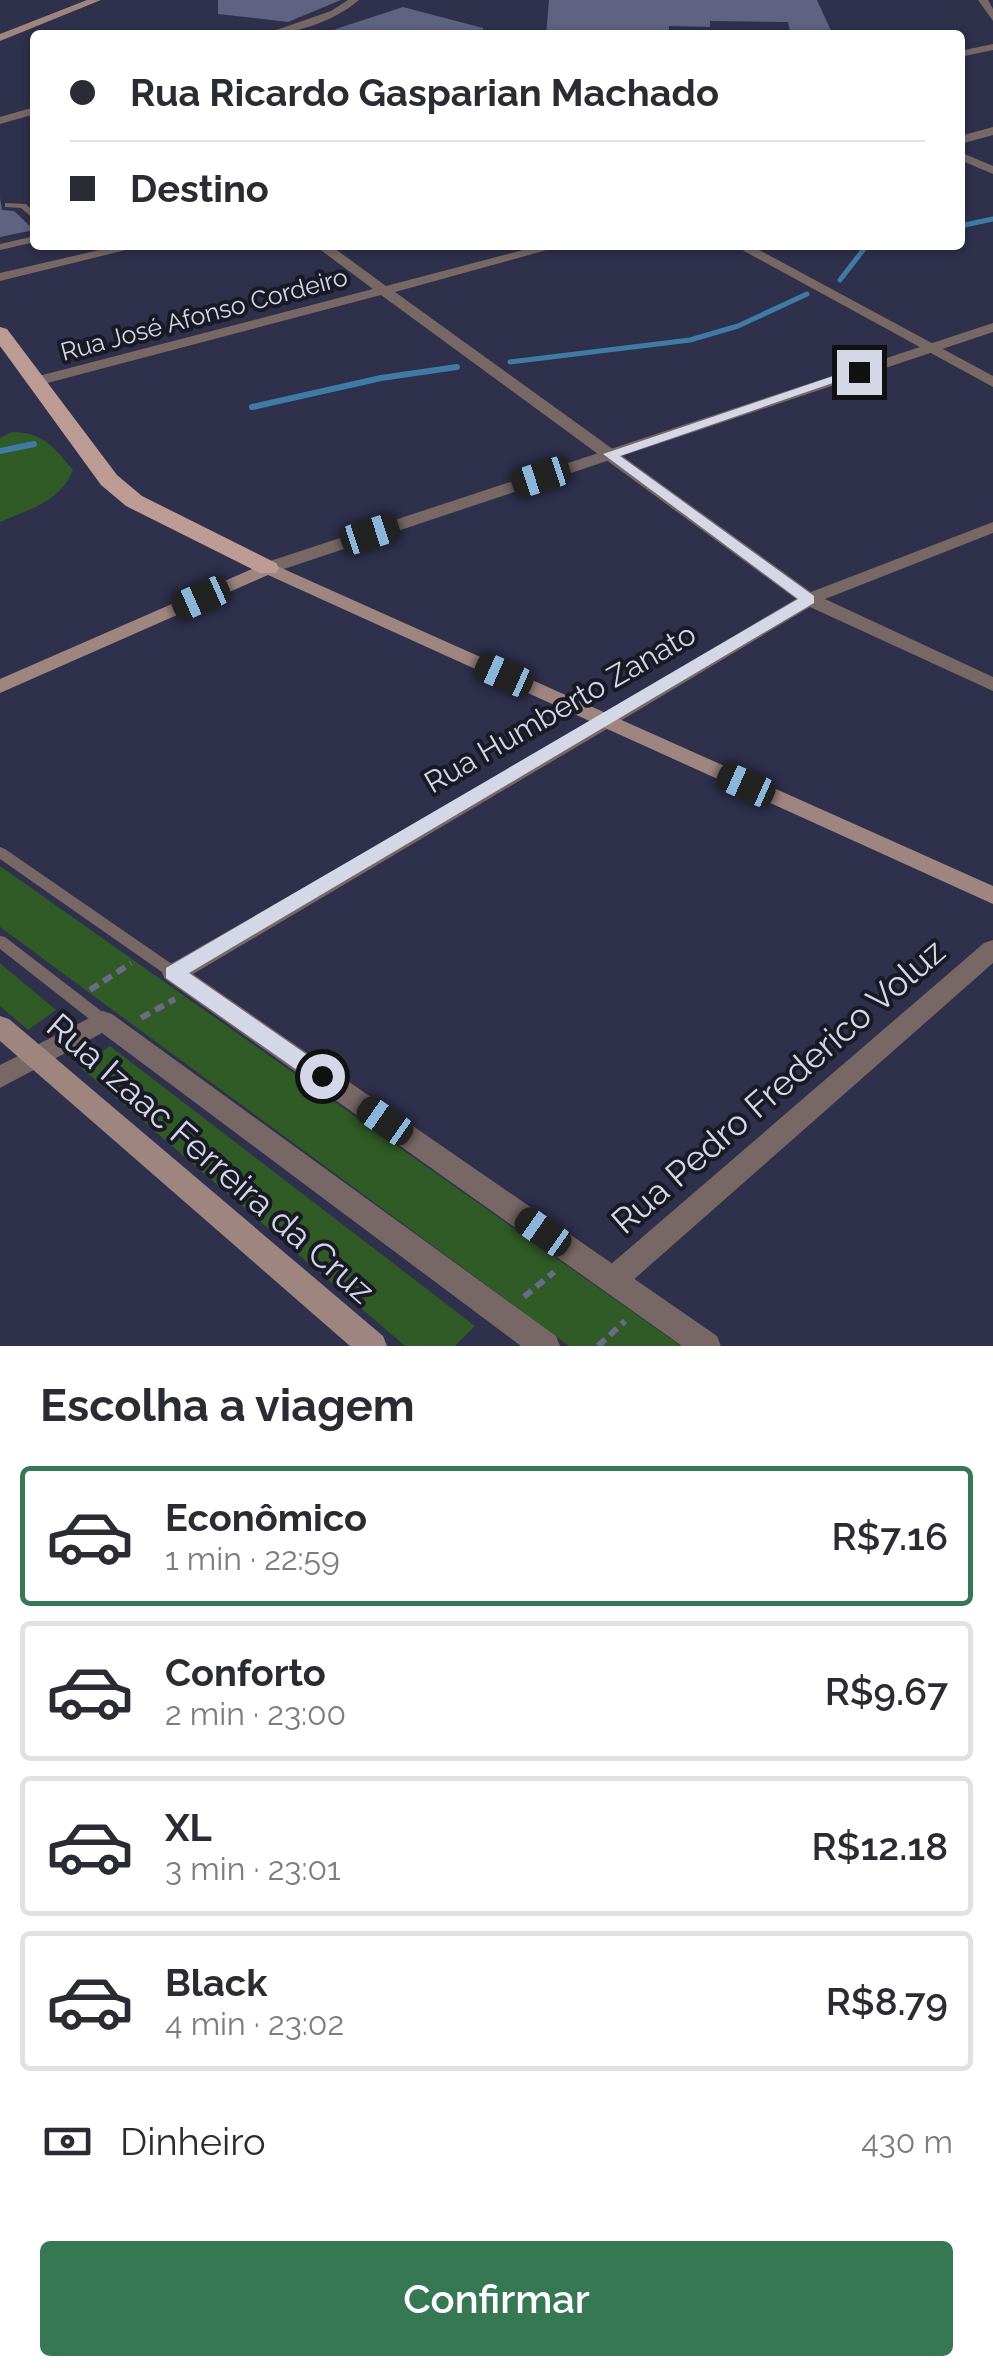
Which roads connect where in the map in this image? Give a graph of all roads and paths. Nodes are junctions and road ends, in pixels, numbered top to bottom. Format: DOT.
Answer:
graph roads {
  1 [pos="96,0"];
  2 [pos="354,0"];
  3 [pos="983,0"];
  4 [pos="993,18"];
  5 [pos="282,30"];
  6 [pos="0,38"];
  7 [pos="993,47"];
  8 [pos="965,53"];
  9 [pos="30,112"];
  10 [pos="0,121"];
  11 [pos="993,132"];
  12 [pos="965,139"];
  13 [pos="965,158"];
  14 [pos="993,170"];
  15 [pos="8,205"];
  16 [pos="30,213"];
  17 [pos="30,240"];
  18 [pos="0,247"];
  19 [pos="117,250"];
  20 [pos="328,250"];
  21 [pos="539,250"];
  22 [pos="749,250"];
  23 [pos="1,275"];
  24 [pos="384,290"];
  25 [pos="993,328"];
  26 [pos="4,342"];
  27 [pos="930,348"];
  28 [pos="36,381"];
  29 [pos="993,382"];
  30 [pos="610,454"];
  31 [pos="993,527"];
  32 [pos="268,568"];
  33 [pos="809,599"];
  34 [pos="993,685"];
  35 [pos="0,687"];
  36 [pos="605,721"];
  37 [pos="0,852"];
  38 [pos="993,896"];
  39 [pos="0,941"];
  40 [pos="993,949"];
  41 [pos="146,954"];
  42 [pos="184,980"];
  43 [pos="75,999"];
  44 [pos="0,1026"];
  45 [pos="110,1027"];
  46 [pos="36,1057"];
  47 [pos="0,1078"];
  48 [pos="575,1254"];
  49 [pos="613,1280"];
  50 [pos="644,1302"];
  51 [pos="503,1315"];
  52 [pos="539,1344"];
  53 [pos="372,1346"];
  54 [pos="598,1346"];
  55 [pos="706,1346"];
  1 -- 6 [label="main road"];
  2 -- 5 [label="street"];
  3 -- 4 [label="street"];
  7 -- 8 [label="street"];
  9 -- 10 [label="street"];
  11 -- 12 [label="street"];
  13 -- 14 [label="street"];
  15 -- 16 [label="lane"];
  17 -- 18 [label="lane"];
  19 -- 23 [label="street"];
  20 -- 24 [label="street"];
  21 -- 24 [label="street, Rua José Afonso Cordeiro"];
  22 -- 27 [label="street"];
  24 -- 28 [label="street, Rua José Afonso Cordeiro"];
  24 -- 30 [label="street"];
  25 -- 27 [label="street"];
  26 -- 28 [label="main road"];
  27 -- 29 [label="street"];
  27 -- 30 [label="street"];
  28 -- 32 [label="main road"];
  30 -- 32 [label="street"];
  30 -- 33 [label="street"];
  31 -- 33 [label="street, Rua Humberto Zanato"];
  32 -- 35 [label="main road"];
  32 -- 36 [label="main road"];
  33 -- 34 [label="street"];
  33 -- 36 [label="street, Rua Humberto Zanato"];
  36 -- 38 [label="main road"];
  36 -- 42 [label="street, Rua Humberto Zanato"];
  37 -- 41 [label="lane"];
  39 -- 43 [label="lane"];
  40 -- 49 [label="street, Rua Pedro Frederico Voluz"];
  41 -- 42 [label="lane"];
  41 -- 43 [label="path"];
  42 -- 45 [label="path"];
  42 -- 48 [label="street"];
  43 -- 45 [label="lane"];
  44 -- 46 [label="main road, Rua Izaac Ferreira da Cruz"];
  45 -- 46 [label="street"];
  45 -- 51 [label="street"];
  46 -- 47 [label="street"];
  46 -- 53 [label="main road, Rua Izaac Ferreira da Cruz"];
  48 -- 49 [label="street"];
  48 -- 51 [label="path"];
  49 -- 50 [label="street"];
  50 -- 54 [label="path"];
  50 -- 55 [label="street"];
  51 -- 52 [label="street"];
}
